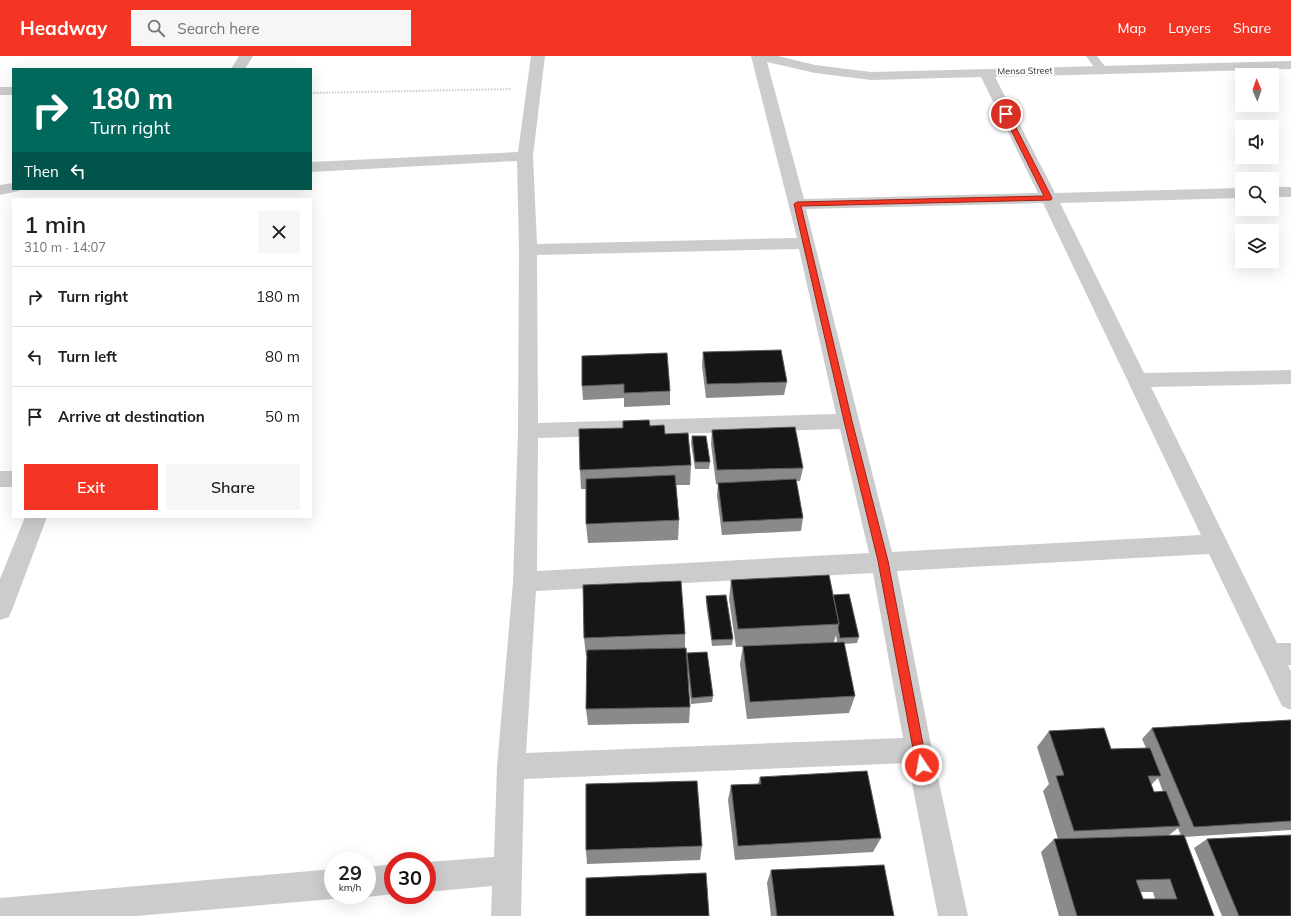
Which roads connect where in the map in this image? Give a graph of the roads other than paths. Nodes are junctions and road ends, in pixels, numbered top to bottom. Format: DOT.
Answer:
graph roads {
  1 [pos="246,56"];
  2 [pos="538,56"];
  3 [pos="759,56"];
  4 [pos="1091,56"];
  5 [pos="1291,65"];
  6 [pos="239,68"];
  7 [pos="975,68"];
  8 [pos="1101,69"];
  9 [pos="12,91"];
  10 [pos="0,92"];
  11 [pos="525,156"];
  12 [pos="312,168"];
  13 [pos="12,188"];
  14 [pos="0,190"];
  15 [pos="1279,192"];
  16 [pos="1291,192"];
  17 [pos="1235,193"];
  18 [pos="1049,198"];
  19 [pos="797,204"];
  20 [pos="807,243"];
  21 [pos="528,250"];
  22 [pos="1291,377"];
  23 [pos="1136,380"];
  24 [pos="848,421"];
  25 [pos="528,431"];
  26 [pos="0,479"];
  27 [pos="12,480"];
  28 [pos="36,518"];
  29 [pos="1216,544"];
  30 [pos="883,561"];
  31 [pos="524,582"];
  32 [pos="0,610"];
  33 [pos="1280,654"];
  34 [pos="1291,698"];
  35 [pos="918,750"];
  36 [pos="511,767"];
  37 [pos="508,870"];
  38 [pos="436,875"];
  39 [pos="324,885"];
  40 [pos="88,911"];
  41 [pos="0,913"];
  42 [pos="506,916"];
  43 [pos="953,916"];
  1 -- 6 [label="street"];
  2 -- 11 [label="street"];
  3 -- 7 [label="street, Mensa Street"];
  3 -- 19 [label="street"];
  4 -- 8 [label="lane"];
  5 -- 8 [label="street, Mensa Street"];
  7 -- 8 [label="street, Mensa Street"];
  7 -- 18 [label="street"];
  9 -- 10 [label="street"];
  11 -- 12 [label="street"];
  11 -- 21 [label="street"];
  13 -- 14 [label="street"];
  15 -- 16 [label="street"];
  17 -- 18 [label="street"];
  18 -- 19 [label="street"];
  18 -- 23 [label="street"];
  19 -- 20 [label="street"];
  20 -- 21 [label="street"];
  20 -- 24 [label="street"];
  21 -- 25 [label="street"];
  22 -- 23 [label="street"];
  23 -- 29 [label="street"];
  24 -- 25 [label="street"];
  24 -- 30 [label="street"];
  25 -- 31 [label="street"];
  26 -- 27 [label="street"];
  28 -- 32 [label="street"];
  29 -- 30 [label="street"];
  29 -- 33 [label="street"];
  30 -- 31 [label="street"];
  30 -- 35 [label="street"];
  31 -- 36 [label="street"];
  33 -- 34 [label="street"];
  35 -- 36 [label="street"];
  35 -- 43 [label="street"];
  36 -- 37 [label="street"];
  37 -- 38 [label="street"];
  37 -- 42 [label="street"];
  39 -- 40 [label="street"];
  40 -- 41 [label="street"];
}
